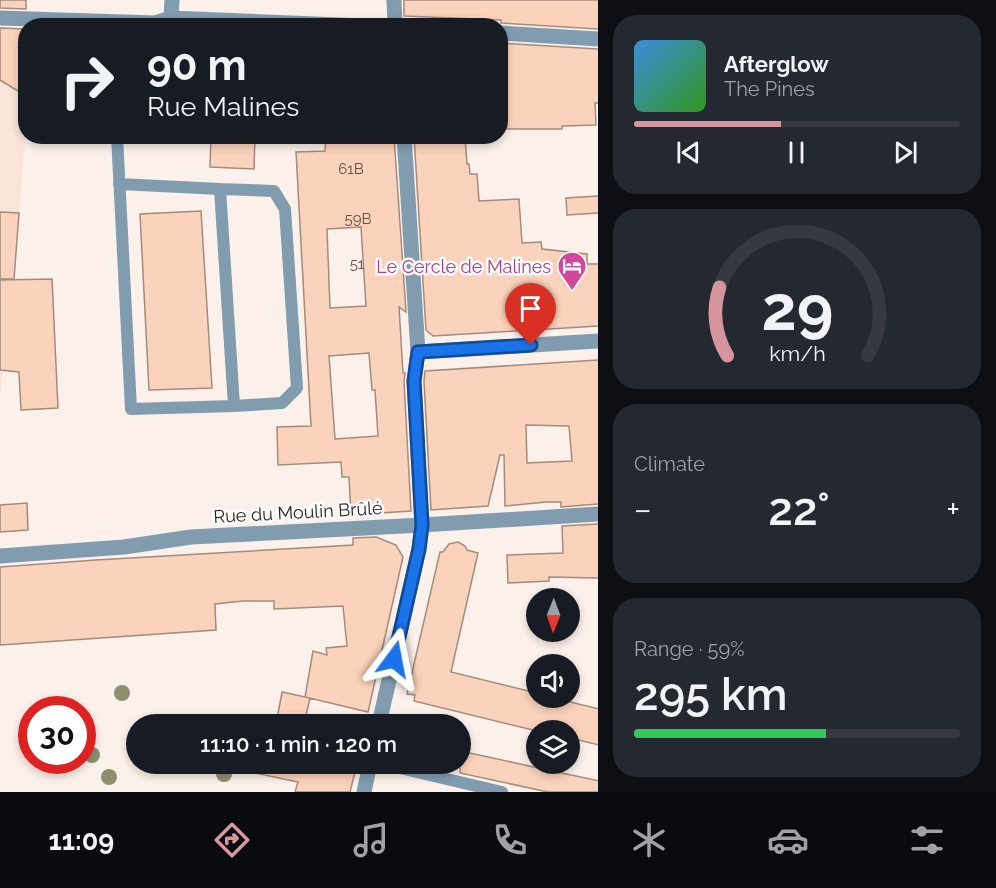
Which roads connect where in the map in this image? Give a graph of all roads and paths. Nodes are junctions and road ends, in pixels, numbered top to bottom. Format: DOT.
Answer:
graph roads {
  1 [pos="172,0"];
  2 [pos="394,0"];
  3 [pos="0,18"];
  4 [pos="171,18"];
  5 [pos="395,18"];
  6 [pos="18,19"];
  7 [pos="508,33"];
  8 [pos="598,39"];
  9 [pos="117,144"];
  10 [pos="405,144"];
  11 [pos="119,184"];
  12 [pos="220,189"];
  13 [pos="598,341"];
  14 [pos="418,352"];
  15 [pos="234,406"];
  16 [pos="598,514"];
  17 [pos="422,525"];
  18 [pos="0,556"];
  19 [pos="381,714"];
  20 [pos="368,774"];
  21 [pos="426,774"];
  22 [pos="364,792"];
  23 [pos="502,792"];
  1 -- 4 [label="street"];
  2 -- 5 [label="street"];
  3 -- 6 [label="street"];
  7 -- 8 [label="street"];
  9 -- 11 [label="lane"];
  10 -- 14 [label="street"];
  11 -- 12 [label="lane"];
  11 -- 15 [label="lane"];
  12 -- 15 [label="lane"];
  12 -- 15 [label="lane"];
  13 -- 14 [label="street"];
  14 -- 17 [label="street"];
  16 -- 17 [label="street, Rue du Moulin Brûlé"];
  17 -- 18 [label="street, Rue du Moulin Brûlé"];
  17 -- 19 [label="street"];
  20 -- 22 [label="street"];
  21 -- 23 [label="lane"];
}
